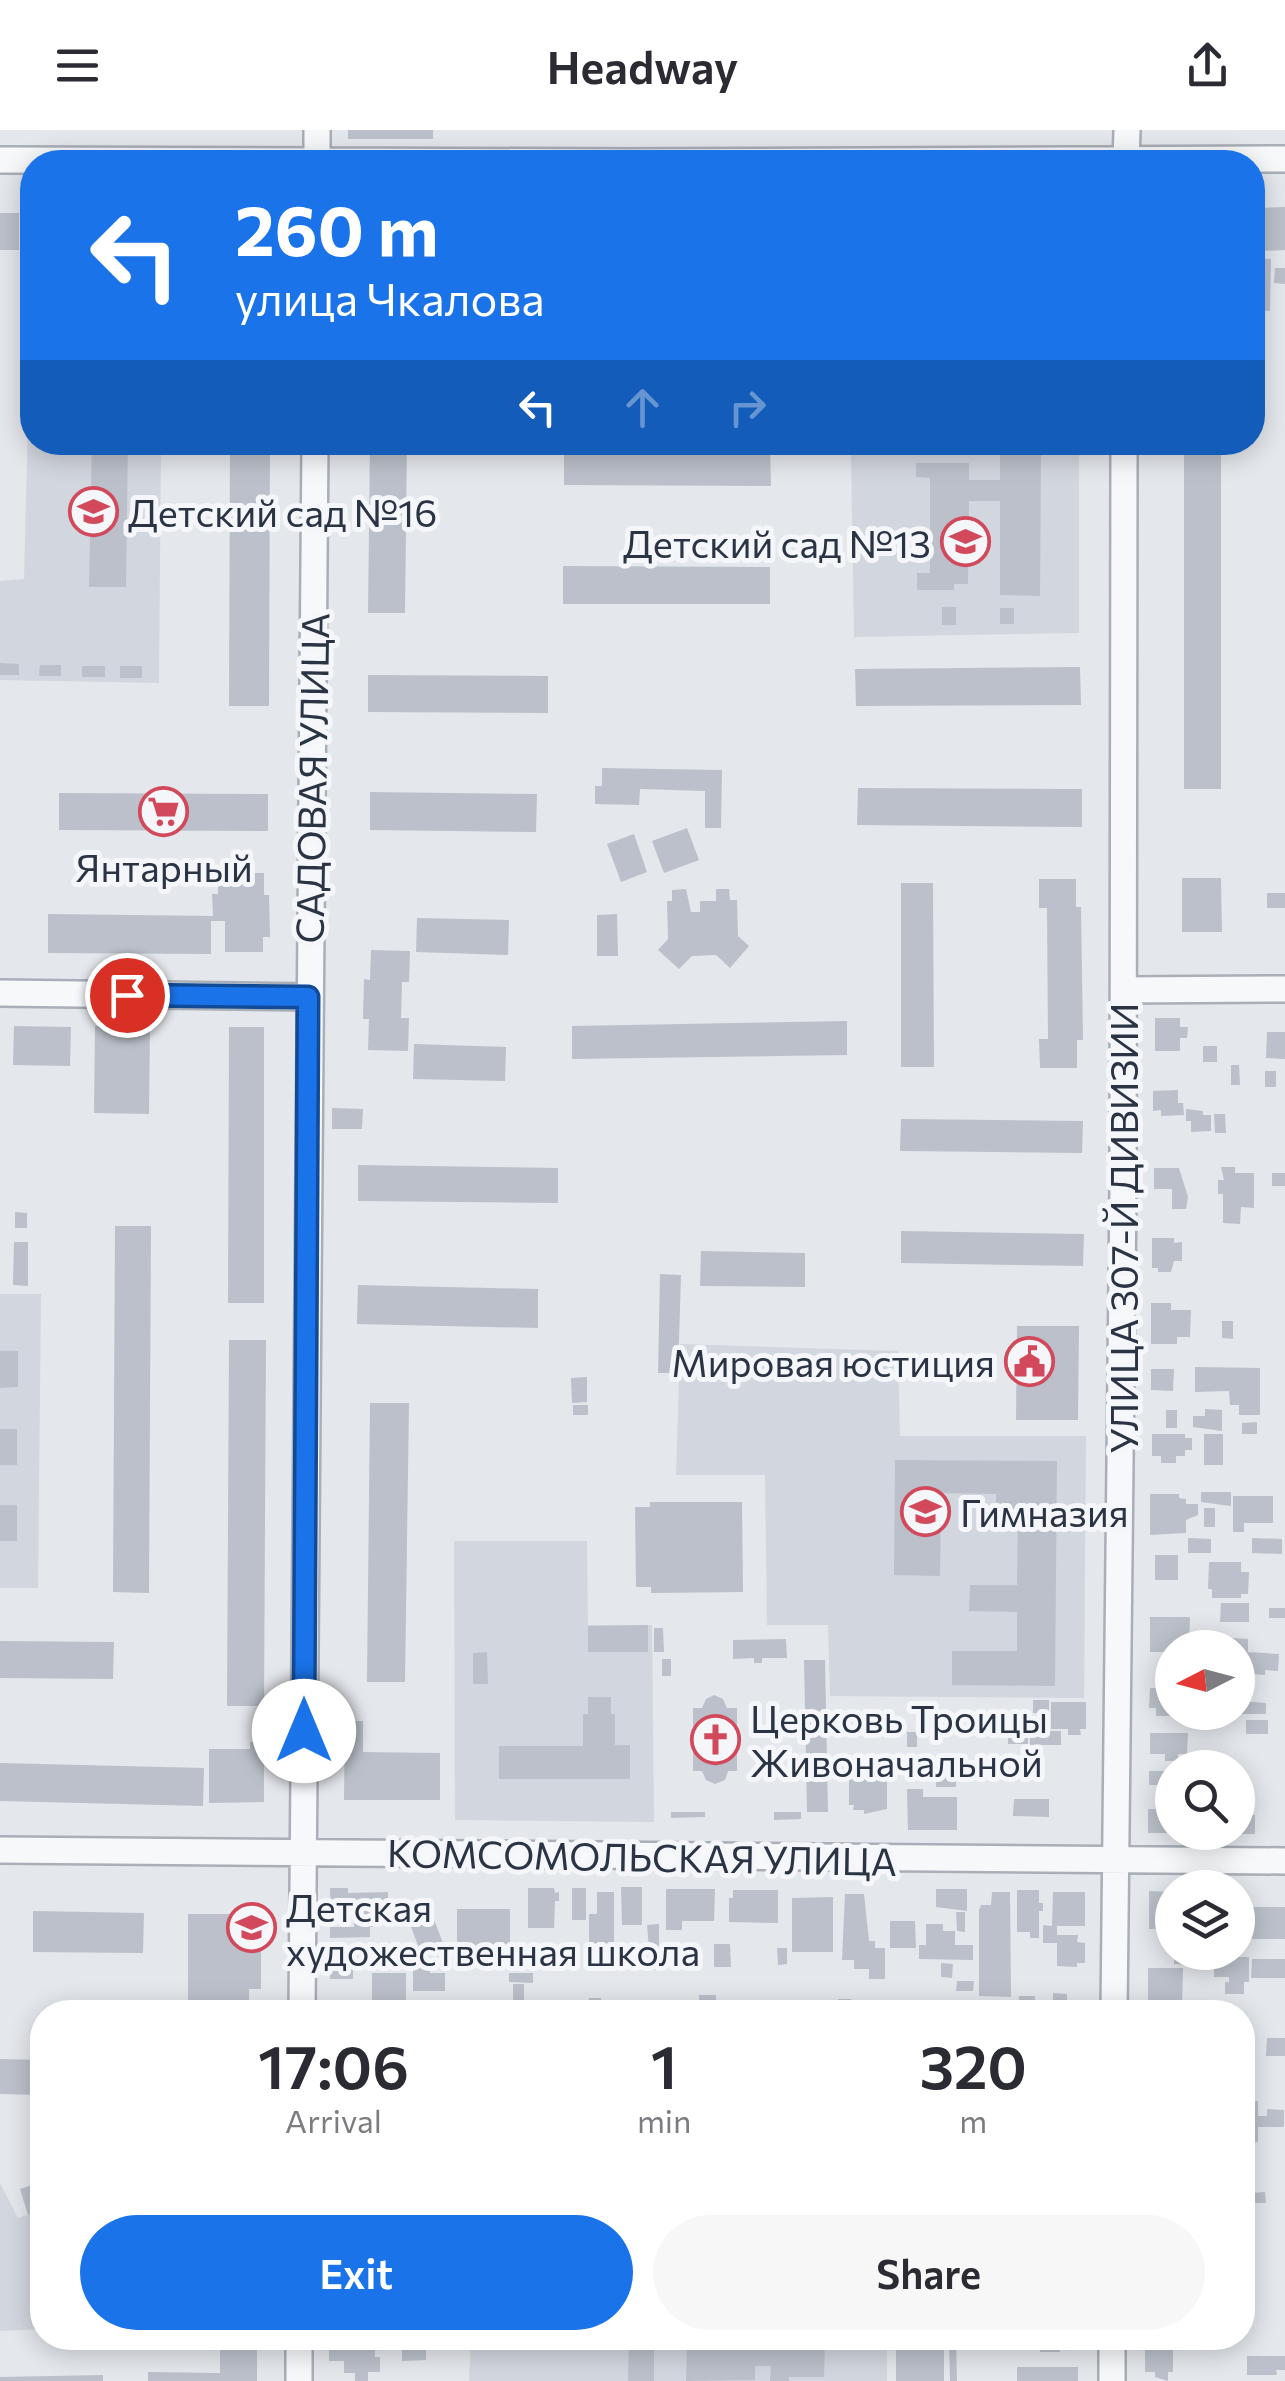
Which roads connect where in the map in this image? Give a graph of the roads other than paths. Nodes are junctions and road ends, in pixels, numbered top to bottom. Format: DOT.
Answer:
graph roads {
  1 [pos="315,455"];
  2 [pos="1124,455"];
  3 [pos="1285,989"];
  4 [pos="1124,990"];
  5 [pos="0,993"];
  6 [pos="308,997"];
  7 [pos="0,1850"];
  8 [pos="304,1853"];
  9 [pos="1115,1861"];
  10 [pos="1285,1861"];
  11 [pos="302,2000"];
  12 [pos="1114,2000"];
  13 [pos="299,2350"];
  14 [pos="1112,2350"];
  15 [pos="298,2381"];
  16 [pos="1112,2381"];
  1 -- 6 [label="street, САДОВАЯ УЛИЦА"];
  2 -- 4 [label="street, УЛИЦА 307-Й ДИВИЗИИ"];
  3 -- 4 [label="street"];
  4 -- 9 [label="street, УЛИЦА 307-Й ДИВИЗИИ"];
  5 -- 6 [label="street"];
  6 -- 8 [label="street, САДОВАЯ УЛИЦА"];
  7 -- 8 [label="street, КОМСОМОЛЬСКАЯ УЛИЦА"];
  8 -- 9 [label="street, КОМСОМОЛЬСКАЯ УЛИЦА"];
  8 -- 11 [label="street, САДОВАЯ УЛИЦА"];
  9 -- 10 [label="street, КОМСОМОЛЬСКАЯ УЛИЦА"];
  9 -- 12 [label="street, УЛИЦА 307-Й ДИВИЗИИ"];
  13 -- 15 [label="street"];
  14 -- 16 [label="street"];
}
